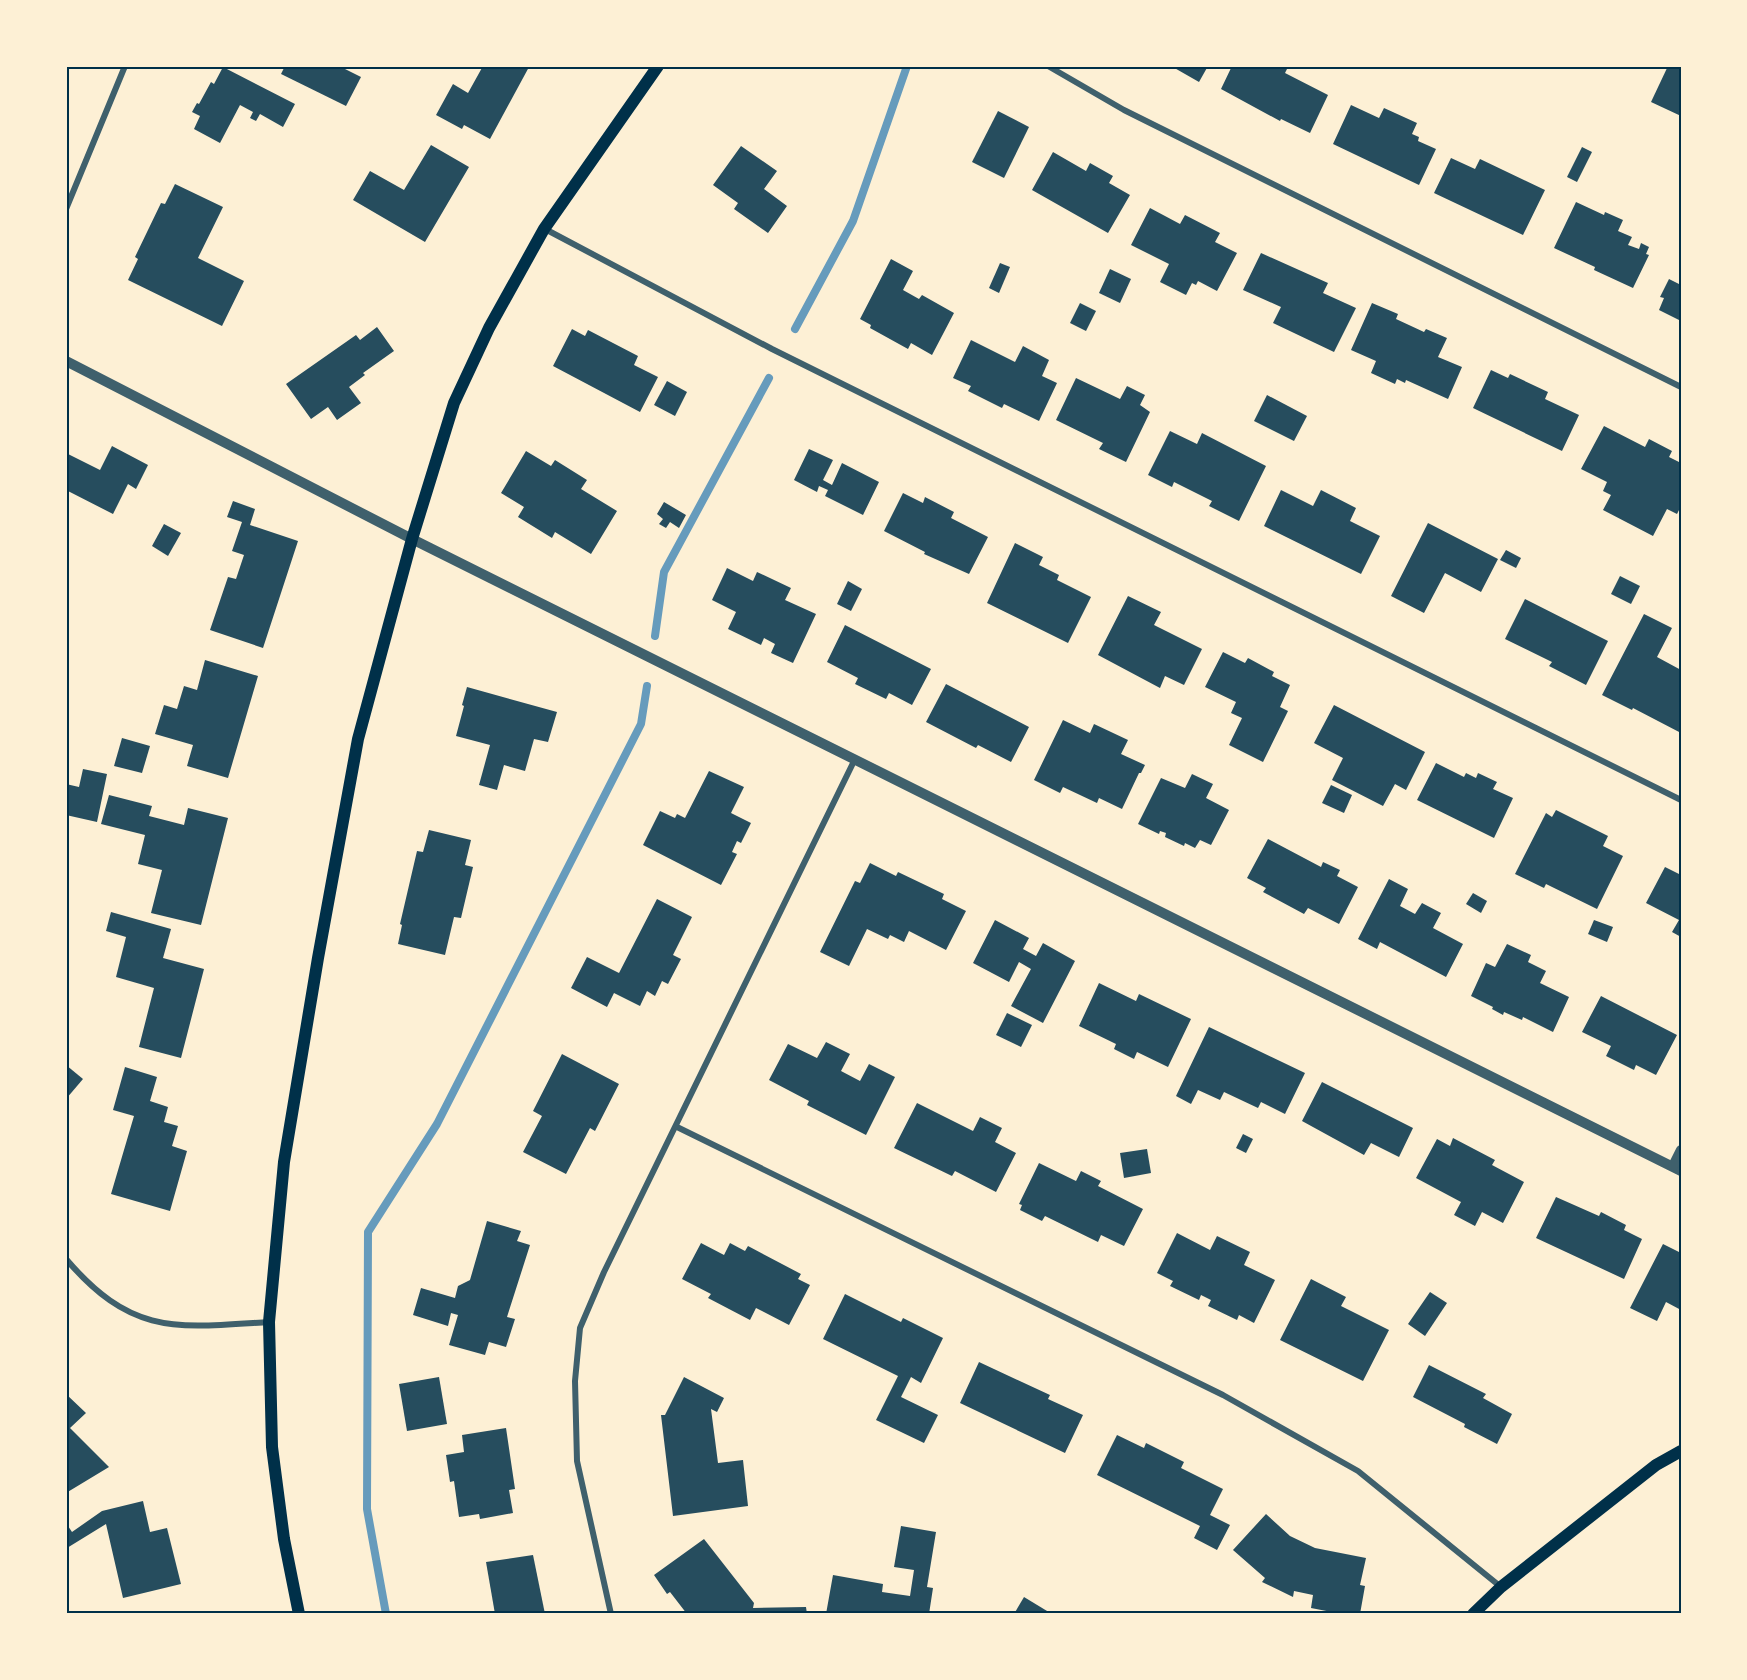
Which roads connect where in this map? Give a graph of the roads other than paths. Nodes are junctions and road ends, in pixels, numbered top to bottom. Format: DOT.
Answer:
graph roads {
  1 [pos="125,66"];
  2 [pos="658,66"];
  3 [pos="1048,66"];
  4 [pos="66,209"];
  5 [pos="544,229"];
  6 [pos="66,361"];
  7 [pos="1681,387"];
  8 [pos="412,539"];
  9 [pos="855,759"];
  10 [pos="1681,800"];
  11 [pos="677,1127"];
  12 [pos="1681,1150"];
  13 [pos="1677,1169"];
  14 [pos="66,1259"];
  15 [pos="269,1322"];
  16 [pos="1681,1451"];
  17 [pos="1501,1587"];
  18 [pos="299,1614"];
  19 [pos="611,1614"];
  20 [pos="1473,1614"];
  1 -- 4 [label="street"];
  2 -- 5 [label="main road"];
  3 -- 7 [label="street"];
  5 -- 8 [label="main road"];
  5 -- 10 [label="street"];
  6 -- 8 [label="street"];
  8 -- 9 [label="street"];
  8 -- 15 [label="main road"];
  9 -- 11 [label="street"];
  9 -- 13 [label="street"];
  11 -- 17 [label="street"];
  11 -- 19 [label="street"];
  12 -- 13 [label="street"];
  14 -- 15 [label="street"];
  15 -- 18 [label="main road"];
  16 -- 17 [label="main road"];
  17 -- 20 [label="main road"];
}
